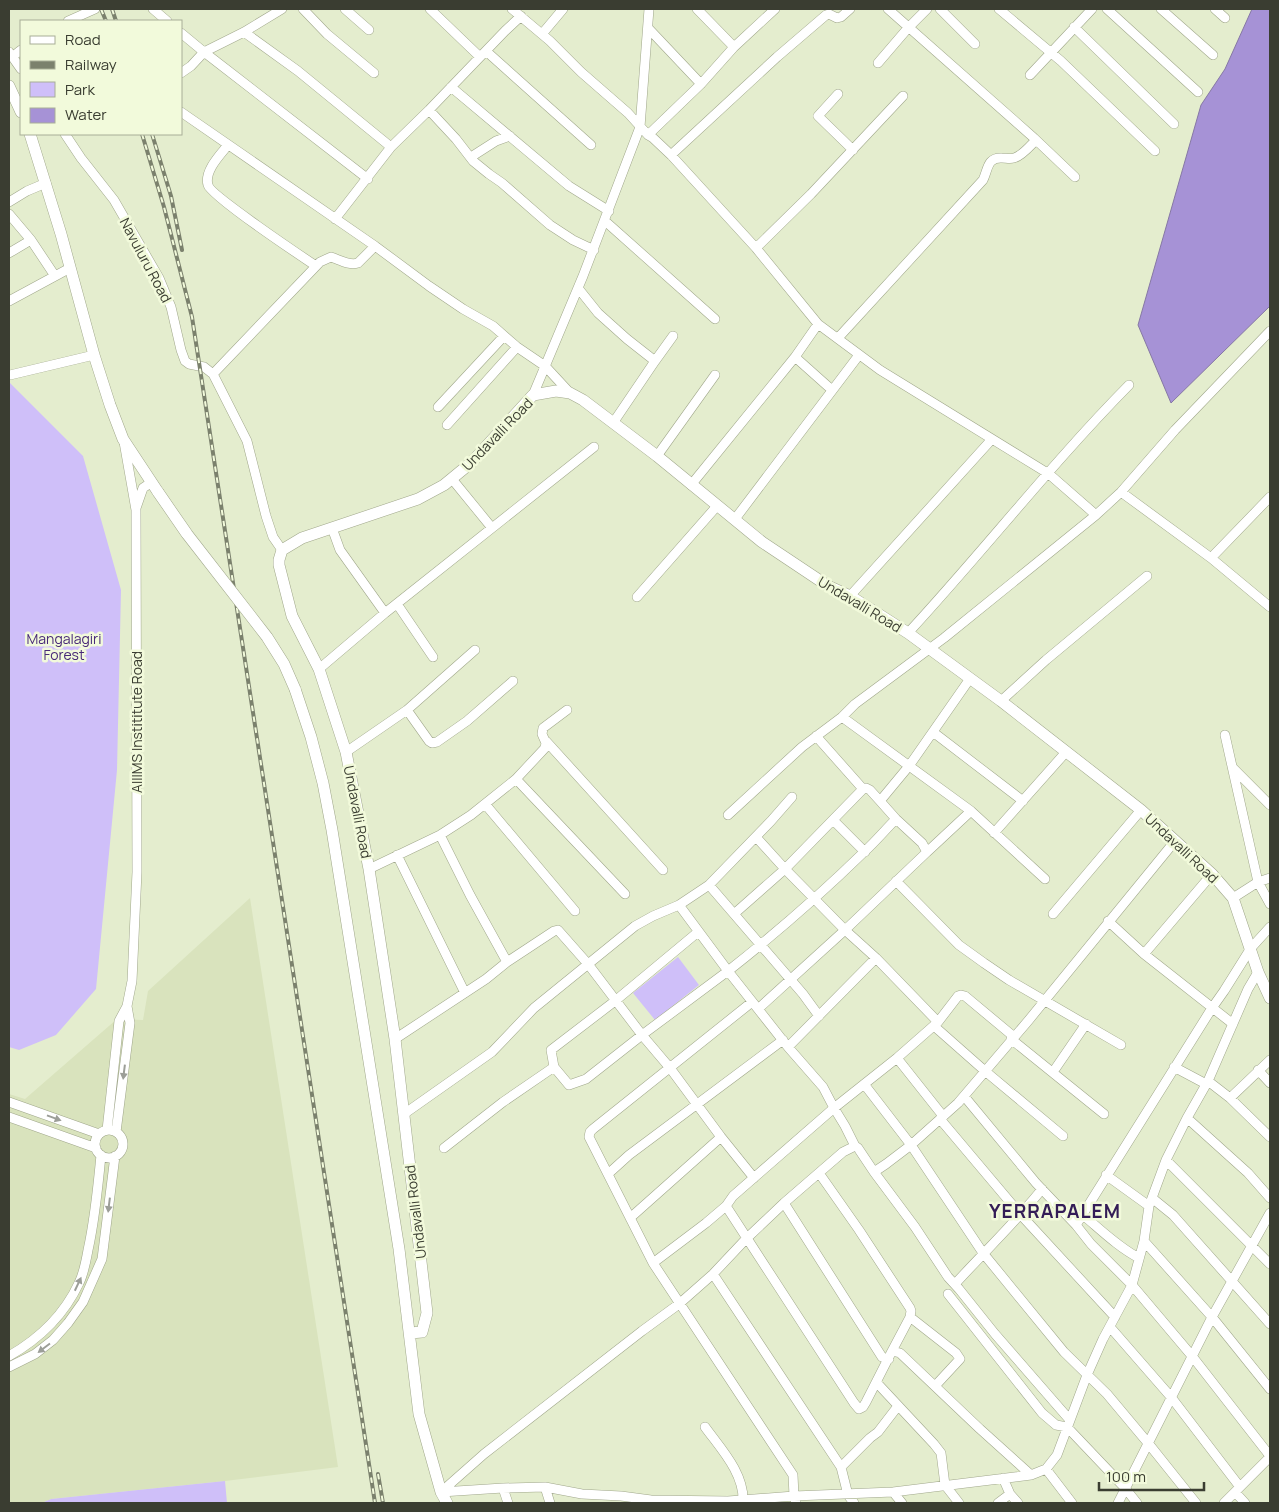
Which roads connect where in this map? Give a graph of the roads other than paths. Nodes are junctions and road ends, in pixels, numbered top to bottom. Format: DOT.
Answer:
graph roads {
  1 [pos="95,9"];
  2 [pos="153,9"];
  3 [pos="282,9"];
  4 [pos="303,9"];
  5 [pos="345,9"];
  6 [pos="430,9"];
  7 [pos="512,9"];
  8 [pos="563,9"];
  9 [pos="650,9"];
  10 [pos="697,9"];
  11 [pos="850,9"];
  12 [pos="888,9"];
  13 [pos="927,9"];
  14 [pos="940,9"];
  15 [pos="1092,9"];
  16 [pos="1107,9"];
  17 [pos="1161,9"];
  18 [pos="1215,9"];
  19 [pos="1001,10"];
  20 [pos="768,11"];
  21 [pos="521,16"];
  22 [pos="1225,18"];
  23 [pos="70,20"];
  24 [pos="167,20"];
  25 [pos="1074,27"];
  26 [pos="649,28"];
  27 [pos="908,28"];
  28 [pos="368,30"];
  29 [pos="244,32"];
  30 [pos="182,34"];
  31 [pos="542,34"];
  32 [pos="975,44"];
  33 [pos="734,47"];
  34 [pos="204,52"];
  35 [pos="1051,52"];
  36 [pos="10,54"];
  37 [pos="483,54"];
  38 [pos="1213,55"];
  39 [pos="878,63"];
  40 [pos="20,68"];
  41 [pos="182,72"];
  42 [pos="374,73"];
  43 [pos="1030,75"];
  44 [pos="702,84"];
  45 [pos="9,86"];
  46 [pos="451,87"];
  47 [pos="1198,92"];
  48 [pos="838,94"];
  49 [pos="903,96"];
  50 [pos="20,110"];
  51 [pos="429,110"];
  52 [pos="182,113"];
  53 [pos="1174,124"];
  54 [pos="640,127"];
  55 [pos="30,135"];
  56 [pos="66,135"];
  57 [pos="648,135"];
  58 [pos="510,136"];
  59 [pos="1036,140"];
  60 [pos="228,145"];
  61 [pos="591,145"];
  62 [pos="391,147"];
  63 [pos="853,150"];
  64 [pos="1155,151"];
  65 [pos="671,155"];
  66 [pos="471,157"];
  67 [pos="1075,177"];
  68 [pos="368,179"];
  69 [pos="46,183"];
  70 [pos="9,202"];
  71 [pos="609,211"];
  72 [pos="9,214"];
  73 [pos="336,219"];
  74 [pos="605,220"];
  75 [pos="31,240"];
  76 [pos="375,246"];
  77 [pos="756,248"];
  78 [pos="594,250"];
  79 [pos="9,253"];
  80 [pos="316,266"];
  81 [pos="70,268"];
  82 [pos="55,276"];
  83 [pos="578,288"];
  84 [pos="9,301"];
  85 [pos="715,319"];
  86 [pos="818,324"];
  87 [pos="1270,332"];
  88 [pos="504,336"];
  89 [pos="673,336"];
  90 [pos="838,338"];
  91 [pos="517,346"];
  92 [pos="94,355"];
  93 [pos="859,355"];
  94 [pos="795,357"];
  95 [pos="654,361"];
  96 [pos="545,366"];
  97 [pos="213,374"];
  98 [pos="10,375"];
  99 [pos="715,375"];
  100 [pos="1129,385"];
  101 [pos="832,390"];
  102 [pos="570,393"];
  103 [pos="533,395"];
  104 [pos="438,407"];
  105 [pos="614,423"];
  106 [pos="447,425"];
  107 [pos="992,438"];
  108 [pos="123,439"];
  109 [pos="594,447"];
  110 [pos="657,456"];
  111 [pos="1048,474"];
  112 [pos="452,479"];
  113 [pos="692,485"];
  114 [pos="155,489"];
  115 [pos="1121,492"];
  116 [pos="1270,497"];
  117 [pos="717,506"];
  118 [pos="136,510"];
  119 [pos="1096,515"];
  120 [pos="735,520"];
  121 [pos="332,528"];
  122 [pos="492,528"];
  123 [pos="282,550"];
  124 [pos="1211,558"];
  125 [pos="1147,576"];
  126 [pos="850,596"];
  127 [pos="637,597"];
  128 [pos="397,604"];
  129 [pos="1270,607"];
  130 [pos="385,613"];
  131 [pos="908,633"];
  132 [pos="929,649"];
  133 [pos="475,650"];
  134 [pos="433,657"];
  135 [pos="319,669"];
  136 [pos="970,680"];
  137 [pos="514,681"];
  138 [pos="1001,702"];
  139 [pos="407,710"];
  140 [pos="567,710"];
  141 [pos="842,717"];
  142 [pos="933,732"];
  143 [pos="1225,735"];
  144 [pos="816,736"];
  145 [pos="546,741"];
  146 [pos="346,752"];
  147 [pos="1066,752"];
  148 [pos="909,766"];
  149 [pos="1233,768"];
  150 [pos="516,779"];
  151 [pos="863,789"];
  152 [pos="792,797"];
  153 [pos="1023,801"];
  154 [pos="880,802"];
  155 [pos="485,804"];
  156 [pos="1270,804"];
  157 [pos="1141,810"];
  158 [pos="971,811"];
  159 [pos="728,815"];
  160 [pos="896,819"];
  161 [pos="833,820"];
  162 [pos="994,833"];
  163 [pos="440,835"];
  164 [pos="756,837"];
  165 [pos="1175,841"];
  166 [pos="865,852"];
  167 [pos="928,852"];
  168 [pos="397,855"];
  169 [pos="785,868"];
  170 [pos="369,869"];
  171 [pos="663,870"];
  172 [pos="1212,874"];
  173 [pos="1270,878"];
  174 [pos="1044,879"];
  175 [pos="896,881"];
  176 [pos="1258,882"];
  177 [pos="709,885"];
  178 [pos="625,894"];
  179 [pos="1233,898"];
  180 [pos="814,899"];
  181 [pos="1270,904"];
  182 [pos="679,905"];
  183 [pos="575,911"];
  184 [pos="734,914"];
  185 [pos="1053,914"];
  186 [pos="1108,922"];
  187 [pos="1270,927"];
  188 [pos="845,930"];
  189 [pos="698,932"];
  190 [pos="762,945"];
  191 [pos="1251,948"];
  192 [pos="1144,954"];
  193 [pos="876,958"];
  194 [pos="507,962"];
  195 [pos="588,964"];
  196 [pos="728,971"];
  197 [pos="1258,972"];
  198 [pos="790,980"];
  199 [pos="465,993"];
  200 [pos="1270,998"];
  201 [pos="1044,1000"];
  202 [pos="616,1001"];
  203 [pos="755,1005"];
  204 [pos="1212,1008"];
  205 [pos="819,1016"];
  206 [pos="936,1024"];
  207 [pos="1086,1024"];
  208 [pos="1233,1024"];
  209 [pos="642,1035"];
  210 [pos="1012,1038"];
  211 [pos="395,1039"];
  212 [pos="785,1043"];
  213 [pos="1121,1045"];
  214 [pos="897,1058"];
  215 [pos="1270,1060"];
  216 [pos="554,1067"];
  217 [pos="1174,1067"];
  218 [pos="670,1068"];
  219 [pos="1258,1070"];
  220 [pos="985,1071"];
  221 [pos="1052,1072"];
  222 [pos="1207,1082"];
  223 [pos="1270,1083"];
  224 [pos="864,1084"];
  225 [pos="964,1096"];
  226 [pos="1230,1098"];
  227 [pos="9,1102"];
  228 [pos="696,1104"];
  229 [pos="834,1108"];
  230 [pos="404,1114"];
  231 [pos="1104,1114"];
  232 [pos="9,1117"];
  233 [pos="941,1117"];
  234 [pos="1187,1118"];
  235 [pos="108,1132"];
  236 [pos="1063,1136"];
  237 [pos="1270,1136"];
  238 [pos="721,1137"];
  239 [pos="911,1145"];
  240 [pos="854,1146"];
  241 [pos="444,1148"];
  242 [pos="98,1151"];
  243 [pos="115,1156"];
  244 [pos="1166,1160"];
  245 [pos="874,1172"];
  246 [pos="819,1173"];
  247 [pos="608,1174"];
  248 [pos="1106,1175"];
  249 [pos="754,1178"];
  250 [pos="1042,1190"];
  251 [pos="1270,1198"];
  252 [pos="1151,1202"];
  253 [pos="784,1203"];
  254 [pos="726,1206"];
  255 [pos="1270,1213"];
  256 [pos="1021,1215"];
  257 [pos="1083,1215"];
  258 [pos="630,1218"];
  259 [pos="1076,1225"];
  260 [pos="746,1239"];
  261 [pos="1144,1241"];
  262 [pos="1252,1244"];
  263 [pos="983,1253"];
  264 [pos="1139,1258"];
  265 [pos="653,1263"];
  266 [pos="1270,1264"];
  267 [pos="713,1274"];
  268 [pos="1232,1281"];
  269 [pos="955,1284"];
  270 [pos="1132,1285"];
  271 [pos="948,1294"];
  272 [pos="679,1304"];
  273 [pos="910,1317"];
  274 [pos="1115,1317"];
  275 [pos="1212,1317"];
  276 [pos="1270,1324"];
  277 [pos="1110,1327"];
  278 [pos="410,1333"];
  279 [pos="891,1355"];
  280 [pos="9,1356"];
  281 [pos="1192,1356"];
  282 [pos="9,1367"];
  283 [pos="1087,1376"];
  284 [pos="877,1383"];
  285 [pos="934,1386"];
  286 [pos="1270,1389"];
  287 [pos="1171,1398"];
  288 [pos="898,1406"];
  289 [pos="1068,1423"];
  290 [pos="705,1427"];
  291 [pos="1148,1443"];
  292 [pos="1270,1456"];
  293 [pos="841,1467"];
  294 [pos="1046,1469"];
  295 [pos="1031,1474"];
  296 [pos="1003,1478"];
  297 [pos="946,1485"];
  298 [pos="503,1488"];
  299 [pos="545,1488"];
  300 [pos="1125,1488"];
  301 [pos="1238,1489"];
  302 [pos="441,1492"];
  303 [pos="894,1492"];
  304 [pos="1010,1494"];
  305 [pos="848,1495"];
  306 [pos="622,1499"];
  307 [pos="795,1500"];
  308 [pos="743,1501"];
  309 [pos="677,1502"];
  310 [pos="730,1502"];
  311 [pos="447,1503"];
  312 [pos="508,1503"];
  313 [pos="550,1503"];
  314 [pos="854,1503"];
  315 [pos="902,1503"];
  316 [pos="959,1503"];
  317 [pos="998,1503"];
  318 [pos="1018,1503"];
  319 [pos="1072,1503"];
  320 [pos="1118,1503"];
  321 [pos="1137,1503"];
  322 [pos="1196,1503"];
  323 [pos="1224,1503"];
  324 [pos="1244,1503"];
  1 -- 23 [label="street"];
  2 -- 24 [label="street"];
  3 -- 29 [label="street"];
  4 -- 42 [label="street"];
  5 -- 28 [label="street"];
  6 -- 37 [label="street"];
  7 -- 21 [label="street"];
  8 -- 31 [label="street"];
  9 -- 26 [label="street"];
  10 -- 33 [label="street"];
  11 -- 65 [label="street"];
  12 -- 27 [label="street"];
  13 -- 27 [label="street"];
  14 -- 32 [label="street"];
  15 -- 25 [label="street"];
  16 -- 47 [label="street"];
  17 -- 38 [label="street"];
  18 -- 22 [label="street"];
  19 -- 35 [label="street"];
  20 -- 33 [label="street"];
  21 -- 31 [label="street"];
  21 -- 37 [label="street"];
  25 -- 35 [label="street"];
  25 -- 53 [label="street"];
  26 -- 44 [label="street"];
  26 -- 54 [label="street"];
  27 -- 39 [label="street"];
  27 -- 59 [label="street"];
  29 -- 34 [label="street"];
  29 -- 62 [label="street"];
  30 -- 34 [label="street"];
  31 -- 54 [label="street"];
  33 -- 44 [label="street"];
  34 -- 41 [label="street"];
  34 -- 68 [label="street"];
  35 -- 43 [label="street"];
  35 -- 64 [label="street"];
  36 -- 40 [label="street"];
  37 -- 46 [label="street"];
  37 -- 61 [label="street"];
  44 -- 57 [label="street"];
  45 -- 50 [label="main road"];
  46 -- 51 [label="street"];
  46 -- 58 [label="street"];
  48 -- 63 [label="street"];
  49 -- 63 [label="street"];
  51 -- 62 [label="street"];
  51 -- 66 [label="street"];
  52 -- 60 [label="street"];
  54 -- 57 [label="street"];
  54 -- 71 [label="street"];
  55 -- 69 [label="main road"];
  56 -- 97 [label="street, Navuluru Road"];
  57 -- 65 [label="street"];
  58 -- 66 [label="street"];
  58 -- 71 [label="street"];
  59 -- 67 [label="street"];
  59 -- 90 [label="street"];
  60 -- 73 [label="street"];
  60 -- 80 [label="street"];
  62 -- 68 [label="street"];
  63 -- 77 [label="street"];
  65 -- 77 [label="street"];
  66 -- 78 [label="street"];
  68 -- 73 [label="street"];
  69 -- 70 [label="street"];
  69 -- 81 [label="main road"];
  71 -- 74 [label="street"];
  72 -- 75 [label="street"];
  73 -- 76 [label="street"];
  74 -- 78 [label="street"];
  74 -- 85 [label="street"];
  75 -- 79 [label="street"];
  75 -- 82 [label="street"];
  76 -- 80 [label="street"];
  76 -- 88 [label="street"];
  77 -- 86 [label="street"];
  78 -- 83 [label="street"];
  80 -- 97 [label="street"];
  81 -- 82 [label="street"];
  81 -- 92 [label="main road"];
  82 -- 84 [label="street"];
  83 -- 95 [label="street"];
  83 -- 96 [label="street"];
  86 -- 90 [label="street"];
  86 -- 94 [label="street"];
  87 -- 115 [label="street"];
  88 -- 91 [label="street"];
  88 -- 104 [label="street"];
  89 -- 95 [label="street"];
  90 -- 93 [label="street"];
  91 -- 96 [label="street"];
  91 -- 106 [label="street"];
  92 -- 98 [label="street"];
  92 -- 108 [label="main road"];
  93 -- 101 [label="street"];
  93 -- 107 [label="street"];
  94 -- 101 [label="street"];
  94 -- 113 [label="street"];
  95 -- 105 [label="street"];
  96 -- 102 [label="street"];
  96 -- 103 [label="street"];
  97 -- 123 [label="street"];
  99 -- 110 [label="street"];
  100 -- 111 [label="street"];
  101 -- 120 [label="street"];
  102 -- 103 [label="main road, Undavalli Road"];
  102 -- 105 [label="main road, Undavalli Road"];
  103 -- 112 [label="main road, Undavalli Road"];
  105 -- 110 [label="main road, Undavalli Road"];
  107 -- 111 [label="street"];
  107 -- 126 [label="street"];
  108 -- 114 [label="main road"];
  108 -- 118 [label="street, AIIIMS Instititute Road"];
  109 -- 122 [label="street"];
  110 -- 113 [label="main road, Undavalli Road"];
  111 -- 119 [label="street"];
  111 -- 131 [label="street"];
  112 -- 121 [label="main road, Undavalli Road"];
  112 -- 122 [label="street"];
  113 -- 117 [label="main road, Undavalli Road"];
  114 -- 118 [label="street"];
  114 -- 278 [label="main road, bridge"];
  115 -- 119 [label="street"];
  115 -- 124 [label="street"];
  116 -- 124 [label="street"];
  117 -- 120 [label="main road, Undavalli Road"];
  117 -- 127 [label="street"];
  118 -- 235 [label="street, AIIIMS Instititute Road"];
  119 -- 132 [label="street"];
  120 -- 126 [label="main road, Undavalli Road"];
  121 -- 123 [label="main road, Undavalli Road"];
  121 -- 130 [label="street"];
  122 -- 128 [label="street"];
  123 -- 135 [label="main road, Undavalli Road"];
  124 -- 129 [label="street"];
  125 -- 138 [label="street"];
  126 -- 131 [label="main road, Undavalli Road"];
  128 -- 130 [label="street"];
  128 -- 134 [label="street"];
  130 -- 135 [label="street"];
  131 -- 132 [label="main road, Undavalli Road"];
  132 -- 136 [label="main road, Undavalli Road"];
  132 -- 141 [label="street"];
  133 -- 139 [label="street"];
  135 -- 146 [label="main road, Undavalli Road"];
  136 -- 138 [label="main road, Undavalli Road"];
  136 -- 142 [label="street"];
  137 -- 139 [label="street"];
  138 -- 147 [label="main road, Undavalli Road"];
  139 -- 146 [label="street"];
  140 -- 145 [label="street"];
  141 -- 144 [label="street"];
  141 -- 148 [label="street"];
  142 -- 148 [label="street"];
  142 -- 153 [label="street"];
  143 -- 149 [label="street"];
  144 -- 151 [label="street"];
  144 -- 159 [label="street"];
  145 -- 150 [label="street"];
  145 -- 171 [label="street"];
  146 -- 170 [label="main road, Undavalli Road"];
  147 -- 153 [label="street"];
  147 -- 157 [label="main road, Undavalli Road"];
  148 -- 154 [label="street"];
  148 -- 158 [label="street"];
  149 -- 156 [label="street"];
  149 -- 176 [label="street"];
  150 -- 155 [label="street"];
  150 -- 178 [label="street"];
  151 -- 154 [label="street"];
  151 -- 161 [label="street"];
  152 -- 164 [label="street"];
  153 -- 162 [label="street"];
  154 -- 160 [label="street"];
  155 -- 163 [label="street"];
  155 -- 183 [label="street"];
  157 -- 165 [label="main road, Undavalli Road"];
  157 -- 185 [label="street"];
  158 -- 162 [label="street"];
  158 -- 167 [label="street"];
  160 -- 166 [label="street"];
  160 -- 167 [label="street"];
  161 -- 166 [label="street"];
  161 -- 169 [label="street"];
  162 -- 174 [label="street"];
  163 -- 168 [label="street"];
  163 -- 194 [label="street"];
  164 -- 169 [label="street"];
  164 -- 177 [label="street"];
  165 -- 172 [label="main road, Undavalli Road"];
  165 -- 186 [label="street"];
  166 -- 180 [label="street"];
  167 -- 175 [label="street"];
  168 -- 170 [label="street"];
  168 -- 199 [label="street"];
  169 -- 180 [label="street"];
  169 -- 184 [label="street"];
  170 -- 211 [label="main road, Undavalli Road"];
  172 -- 179 [label="main road, Undavalli Road"];
  172 -- 192 [label="street"];
  173 -- 176 [label="street"];
  175 -- 188 [label="street"];
  175 -- 201 [label="street"];
  176 -- 179 [label="street"];
  176 -- 181 [label="street"];
  177 -- 182 [label="street"];
  177 -- 184 [label="street"];
  179 -- 191 [label="main road, Undavalli Road"];
  180 -- 188 [label="street"];
  180 -- 190 [label="street"];
  182 -- 189 [label="street"];
  182 -- 195 [label="street"];
  184 -- 190 [label="street"];
  186 -- 192 [label="street"];
  186 -- 201 [label="street"];
  187 -- 191 [label="street"];
  188 -- 193 [label="street"];
  188 -- 198 [label="street"];
  189 -- 196 [label="street"];
  189 -- 202 [label="street"];
  190 -- 196 [label="street"];
  190 -- 198 [label="street"];
  191 -- 197 [label="main road, Undavalli Road"];
  191 -- 204 [label="street"];
  192 -- 204 [label="street"];
  193 -- 205 [label="street"];
  193 -- 206 [label="street"];
  194 -- 195 [label="street"];
  194 -- 199 [label="street"];
  195 -- 202 [label="street"];
  195 -- 230 [label="street"];
  196 -- 203 [label="street"];
  196 -- 209 [label="street"];
  197 -- 200 [label="main road, Undavalli Road"];
  197 -- 208 [label="street"];
  198 -- 203 [label="street"];
  198 -- 205 [label="street"];
  199 -- 211 [label="street"];
  201 -- 207 [label="street"];
  201 -- 210 [label="street"];
  202 -- 209 [label="street"];
  202 -- 216 [label="street"];
  203 -- 212 [label="street"];
  203 -- 218 [label="street"];
  204 -- 208 [label="street"];
  204 -- 217 [label="street"];
  205 -- 212 [label="street"];
  206 -- 210 [label="street"];
  206 -- 214 [label="street"];
  206 -- 220 [label="street"];
  207 -- 213 [label="street"];
  207 -- 221 [label="street"];
  208 -- 222 [label="street"];
  209 -- 216 [label="street"];
  209 -- 218 [label="street"];
  210 -- 220 [label="street"];
  210 -- 221 [label="street"];
  211 -- 230 [label="main road, Undavalli Road"];
  212 -- 228 [label="street"];
  212 -- 229 [label="street"];
  214 -- 224 [label="street"];
  214 -- 233 [label="street"];
  215 -- 219 [label="street"];
  216 -- 241 [label="street"];
  217 -- 222 [label="street"];
  217 -- 248 [label="street"];
  218 -- 228 [label="street"];
  218 -- 247 [label="street"];
  219 -- 223 [label="street"];
  219 -- 226 [label="street"];
  220 -- 225 [label="street"];
  220 -- 236 [label="street"];
  221 -- 231 [label="street"];
  222 -- 226 [label="street"];
  222 -- 234 [label="street"];
  224 -- 229 [label="street"];
  224 -- 239 [label="street"];
  225 -- 233 [label="street"];
  225 -- 250 [label="street"];
  226 -- 237 [label="street"];
  227 -- 235 [label="street, one-way"];
  228 -- 238 [label="street"];
  228 -- 247 [label="street"];
  229 -- 240 [label="street"];
  229 -- 249 [label="street"];
  230 -- 278 [label="main road, Undavalli Road"];
  232 -- 242 [label="street"];
  233 -- 239 [label="street"];
  233 -- 256 [label="street"];
  234 -- 244 [label="street"];
  234 -- 251 [label="street"];
  235 -- 242 [label="street, AIIIMS Instititute Road"];
  235 -- 243 [label="street, AIIIMS Instititute Road"];
  238 -- 249 [label="street"];
  238 -- 258 [label="street"];
  239 -- 245 [label="street"];
  239 -- 263 [label="street"];
  240 -- 245 [label="street"];
  240 -- 246 [label="street"];
  242 -- 243 [label="street"];
  280 -- 242 [label="street, AIIIMS Instititute Road, one-way"];
  243 -- 282 [label="street, one-way"];
  244 -- 252 [label="street"];
  244 -- 262 [label="street"];
  245 -- 269 [label="street"];
  246 -- 253 [label="street"];
  246 -- 273 [label="street"];
  247 -- 258 [label="street"];
  248 -- 252 [label="street"];
  248 -- 257 [label="street"];
  249 -- 254 [label="street"];
  250 -- 256 [label="street"];
  250 -- 259 [label="street"];
  252 -- 261 [label="street"];
  252 -- 268 [label="street"];
  253 -- 260 [label="street"];
  253 -- 279 [label="street"];
  254 -- 260 [label="street"];
  254 -- 265 [label="street"];
  255 -- 262 [label="street"];
  256 -- 263 [label="street"];
  256 -- 274 [label="street"];
  257 -- 259 [label="street"];
  257 -- 264 [label="street"];
  258 -- 265 [label="street"];
  259 -- 270 [label="street"];
  260 -- 267 [label="street"];
  260 -- 284 [label="street"];
  261 -- 264 [label="street"];
  261 -- 275 [label="street"];
  262 -- 266 [label="street"];
  262 -- 268 [label="street"];
  263 -- 269 [label="street"];
  263 -- 283 [label="street"];
  264 -- 270 [label="street"];
  265 -- 272 [label="street"];
  267 -- 272 [label="street"];
  267 -- 293 [label="street"];
  268 -- 275 [label="street"];
  268 -- 276 [label="street"];
  269 -- 289 [label="street"];
  270 -- 274 [label="street"];
  270 -- 281 [label="street"];
  271 -- 289 [label="street"];
  272 -- 302 [label="street"];
  272 -- 307 [label="street"];
  273 -- 279 [label="street"];
  273 -- 285 [label="street"];
  274 -- 277 [label="street"];
  275 -- 281 [label="street"];
  275 -- 286 [label="street"];
  277 -- 283 [label="street"];
  277 -- 287 [label="street"];
  278 -- 302 [label="main road"];
  279 -- 284 [label="street"];
  279 -- 285 [label="street"];
  281 -- 287 [label="street"];
  281 -- 292 [label="street"];
  283 -- 289 [label="street"];
  283 -- 291 [label="street"];
  284 -- 288 [label="street"];
  285 -- 295 [label="street"];
  287 -- 291 [label="street"];
  287 -- 301 [label="street"];
  288 -- 293 [label="street"];
  288 -- 297 [label="street"];
  289 -- 294 [label="street"];
  289 -- 300 [label="street"];
  290 -- 308 [label="street"];
  291 -- 300 [label="street"];
  291 -- 322 [label="street"];
  292 -- 301 [label="street"];
  293 -- 305 [label="street"];
  294 -- 295 [label="street"];
  294 -- 319 [label="street"];
  295 -- 296 [label="street"];
  296 -- 297 [label="street"];
  296 -- 304 [label="street"];
  297 -- 303 [label="street"];
  297 -- 316 [label="street"];
  298 -- 299 [label="street"];
  298 -- 302 [label="street"];
  298 -- 312 [label="street"];
  299 -- 306 [label="street"];
  299 -- 313 [label="street"];
  300 -- 320 [label="street"];
  300 -- 321 [label="street"];
  301 -- 323 [label="street"];
  301 -- 324 [label="street"];
  302 -- 311 [label="main road"];
  303 -- 305 [label="street"];
  303 -- 315 [label="street"];
  304 -- 317 [label="street"];
  304 -- 318 [label="street"];
  305 -- 307 [label="street"];
  305 -- 314 [label="street"];
  306 -- 309 [label="street"];
  307 -- 308 [label="street"];
  308 -- 310 [label="street"];
  309 -- 310 [label="street"];
}
